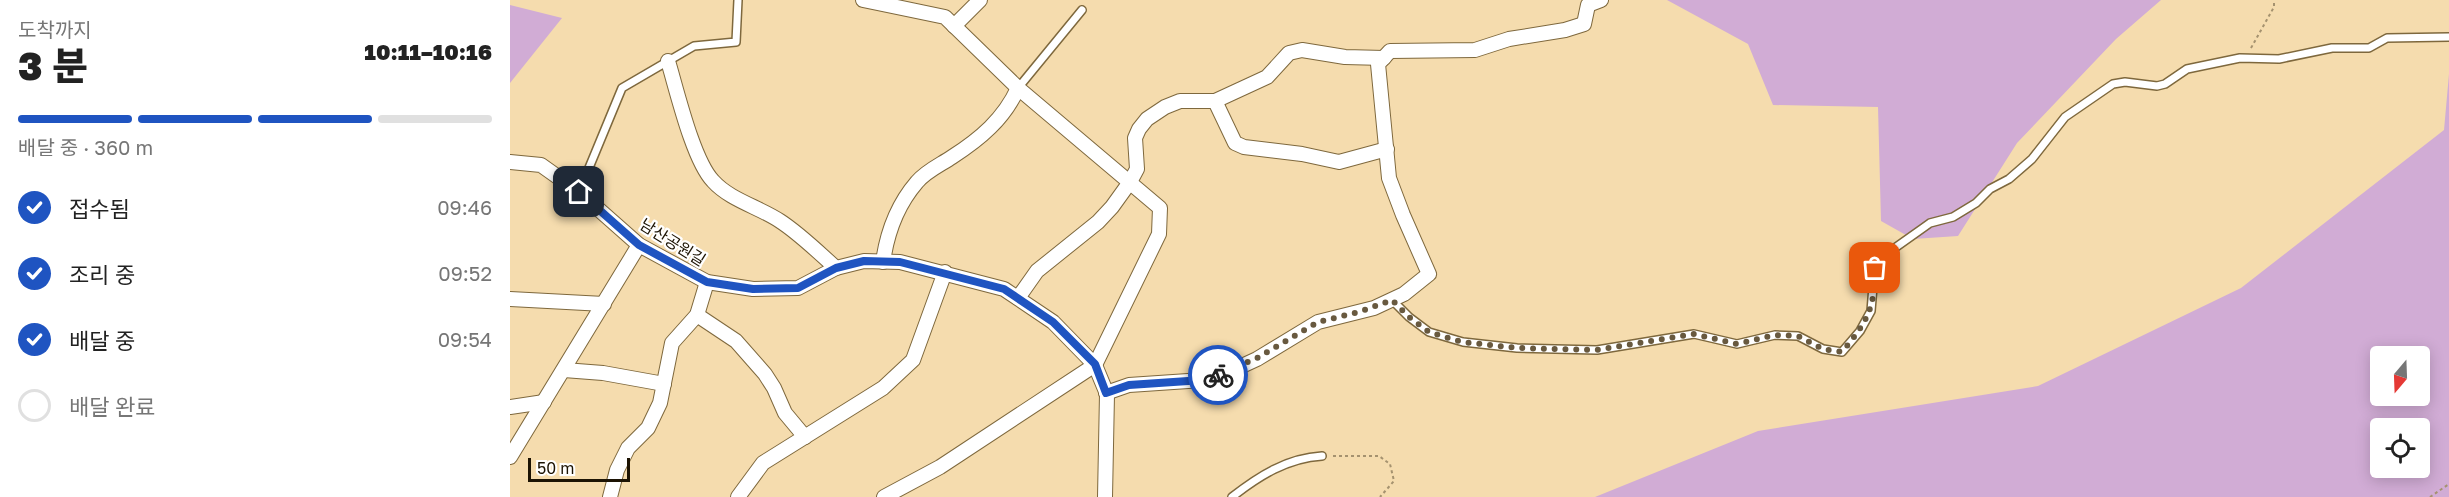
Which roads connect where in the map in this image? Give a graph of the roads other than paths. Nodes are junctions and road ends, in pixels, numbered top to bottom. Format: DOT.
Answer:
graph roads {
  1 [pos="738,0"];
  2 [pos="863,0"];
  3 [pos="980,0"];
  4 [pos="1601,0"];
  5 [pos="1082,10"];
  6 [pos="954,26"];
  7 [pos="2449,37"];
  8 [pos="1384,58"];
  9 [pos="668,61"];
  10 [pos="1018,88"];
  11 [pos="1215,101"];
  12 [pos="1387,149"];
  13 [pos="510,162"];
  14 [pos="1130,182"];
  15 [pos="579,192"];
  16 [pos="639,245"];
  17 [pos="883,262"];
  18 [pos="836,268"];
  19 [pos="945,272"];
  20 [pos="707,282"];
  21 [pos="1018,298"];
  22 [pos="510,299"];
  23 [pos="1392,300"];
  24 [pos="604,304"];
  25 [pos="697,315"];
  26 [pos="1095,364"];
  27 [pos="564,370"];
  28 [pos="664,384"];
  29 [pos="1107,394"];
  30 [pos="544,402"];
  31 [pos="510,407"];
  32 [pos="805,437"];
  33 [pos="1322,456"];
  34 [pos="510,457"];
  35 [pos="610,497"];
  36 [pos="738,497"];
  37 [pos="884,497"];
  38 [pos="1105,497"];
  39 [pos="1232,497"];
  1 -- 9 [label="lane"];
  2 -- 6 [label="street"];
  3 -- 6 [label="street"];
  4 -- 8 [label="street"];
  5 -- 10 [label="lane"];
  6 -- 10 [label="street"];
  7 -- 23 [label="lane"];
  8 -- 11 [label="street"];
  8 -- 12 [label="street"];
  9 -- 15 [label="lane"];
  9 -- 18 [label="street"];
  10 -- 14 [label="street"];
  10 -- 17 [label="street"];
  11 -- 12 [label="street"];
  11 -- 14 [label="street"];
  12 -- 23 [label="street"];
  13 -- 15 [label="street, 남산공원길"];
  14 -- 21 [label="street"];
  14 -- 26 [label="street"];
  15 -- 16 [label="street, 남산공원길"];
  16 -- 20 [label="street, 남산공원길"];
  16 -- 24 [label="street"];
  17 -- 18 [label="street, 남산공원길"];
  17 -- 19 [label="street, 남산공원길"];
  18 -- 20 [label="street, 남산공원길"];
  19 -- 21 [label="street, 남산공원길"];
  19 -- 32 [label="street"];
  20 -- 25 [label="street"];
  21 -- 26 [label="street, 남산공원길"];
  22 -- 24 [label="street"];
  23 -- 29 [label="street"];
  24 -- 27 [label="street"];
  25 -- 28 [label="street"];
  25 -- 32 [label="street"];
  26 -- 29 [label="street, 남산공원길"];
  26 -- 37 [label="street"];
  27 -- 28 [label="street"];
  27 -- 30 [label="street"];
  28 -- 35 [label="street"];
  29 -- 38 [label="street"];
  30 -- 31 [label="street"];
  30 -- 34 [label="street"];
  32 -- 36 [label="street"];
  33 -- 39 [label="lane"];
}
